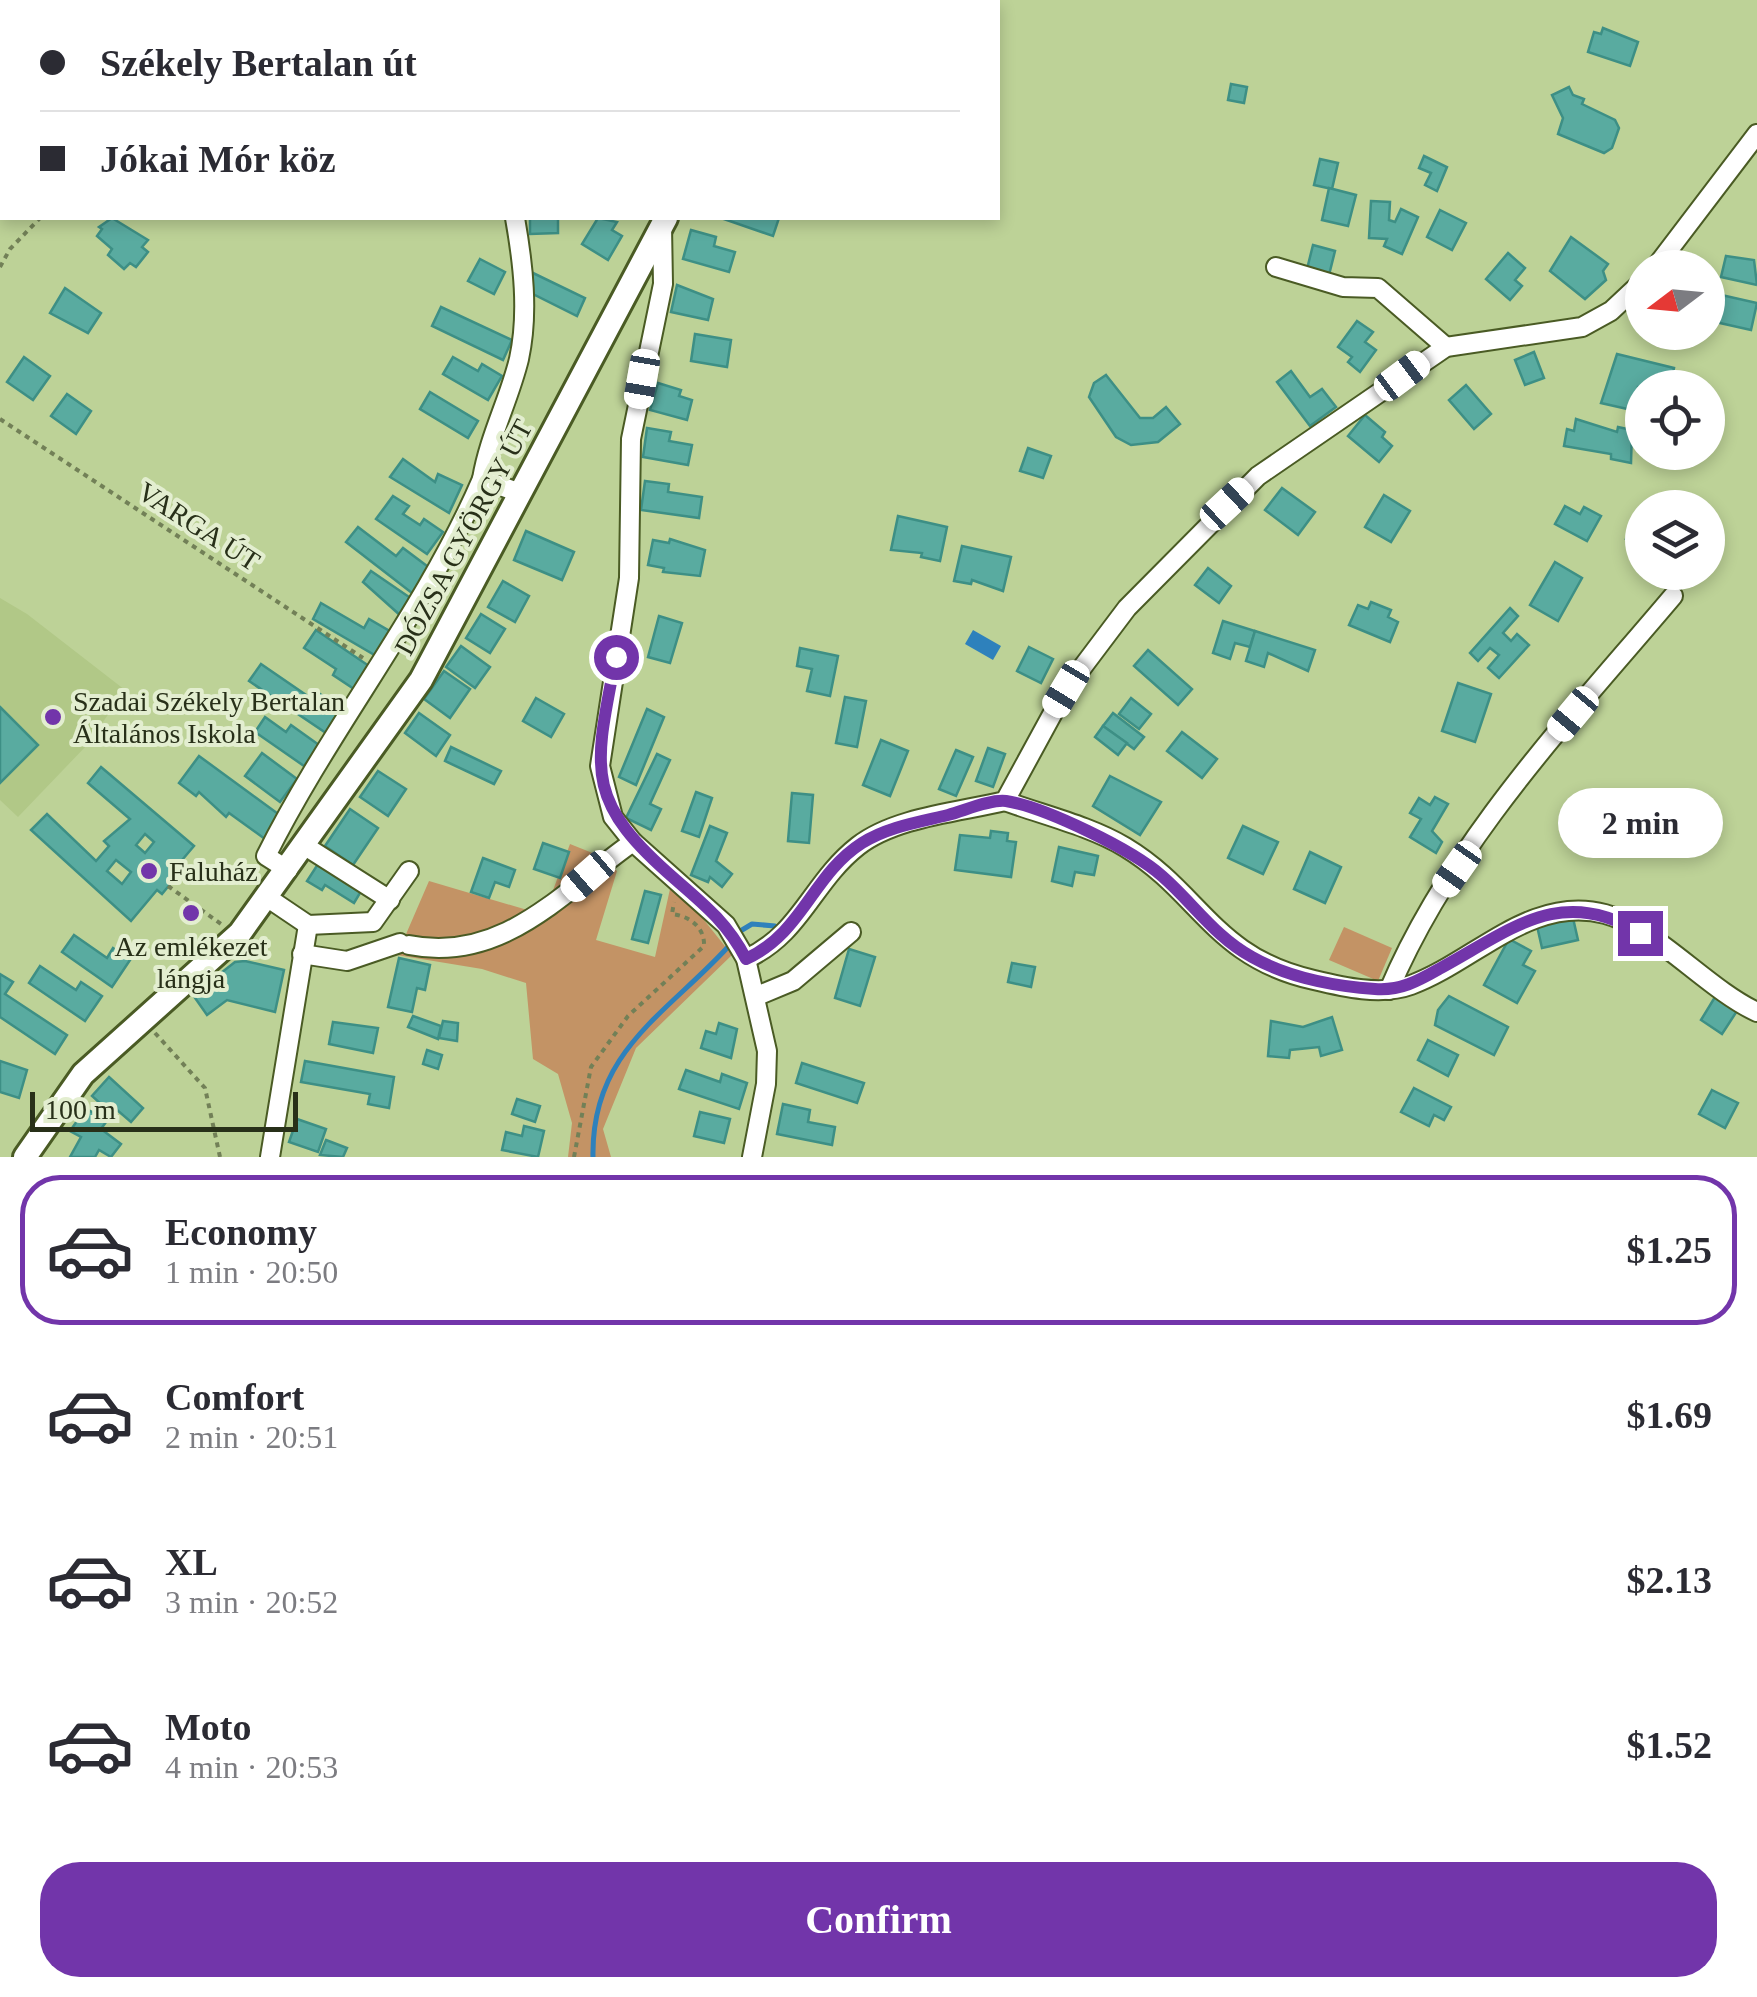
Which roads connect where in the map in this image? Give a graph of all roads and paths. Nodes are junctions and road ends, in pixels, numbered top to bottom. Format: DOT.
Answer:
graph roads {
  1 [pos="1757,134"];
  2 [pos="38,220"];
  3 [pos="515,220"];
  4 [pos="664,221"];
  5 [pos="1669,250"];
  6 [pos="0,267"];
  7 [pos="1276,267"];
  8 [pos="1625,298"];
  9 [pos="1446,347"];
  10 [pos="0,419"];
  11 [pos="482,479"];
  12 [pos="520,493"];
  13 [pos="1673,596"];
  14 [pos="376,666"];
  15 [pos="1004,800"];
  16 [pos="632,842"];
  17 [pos="305,846"];
  18 [pos="288,870"];
  19 [pos="409,871"];
  20 [pos="680,883"];
  21 [pos="168,886"];
  22 [pos="268,898"];
  23 [pos="390,900"];
  24 [pos="222,925"];
  25 [pos="308,925"];
  26 [pos="851,932"];
  27 [pos="302,954"];
  28 [pos="746,959"];
  29 [pos="1389,990"];
  30 [pos="757,996"];
  31 [pos="1757,1012"];
  32 [pos="140,1018"];
  33 [pos="25,1157"];
  34 [pos="220,1157"];
  35 [pos="270,1157"];
  36 [pos="574,1157"];
  37 [pos="752,1157"];
  1 -- 5 [label="street"];
  2 -- 6 [label="path"];
  3 -- 11 [label="street, DÓZSA GYÖRGY ÚT"];
  4 -- 12 [label="main road, DÓZSA GYÖRGY ÚT"];
  4 -- 16 [label="street"];
  7 -- 9 [label="street"];
  8 -- 9 [label="street"];
  9 -- 15 [label="street"];
  10 -- 14 [label="path, VARGA ÚT"];
  11 -- 12 [label="street"];
  11 -- 14 [label="street, DÓZSA GYÖRGY ÚT"];
  12 -- 17 [label="main road, DÓZSA GYÖRGY ÚT"];
  13 -- 29 [label="street"];
  14 -- 18 [label="street, DÓZSA GYÖRGY ÚT"];
  15 -- 28 [label="street"];
  15 -- 29 [label="street"];
  16 -- 20 [label="street"];
  16 -- 27 [label="street"];
  17 -- 18 [label="main road, DÓZSA GYÖRGY ÚT"];
  17 -- 23 [label="street"];
  18 -- 22 [label="main road, DÓZSA GYÖRGY ÚT"];
  19 -- 23 [label="street"];
  20 -- 28 [label="street"];
  20 -- 36 [label="path"];
  21 -- 24 [label="path"];
  22 -- 25 [label="street"];
  22 -- 32 [label="main road, DÓZSA GYÖRGY ÚT"];
  23 -- 25 [label="street"];
  25 -- 27 [label="street"];
  26 -- 30 [label="street"];
  27 -- 35 [label="street"];
  28 -- 30 [label="street"];
  29 -- 31 [label="street"];
  30 -- 37 [label="street"];
  32 -- 33 [label="main road, DÓZSA GYÖRGY ÚT"];
  32 -- 34 [label="path"];
}
